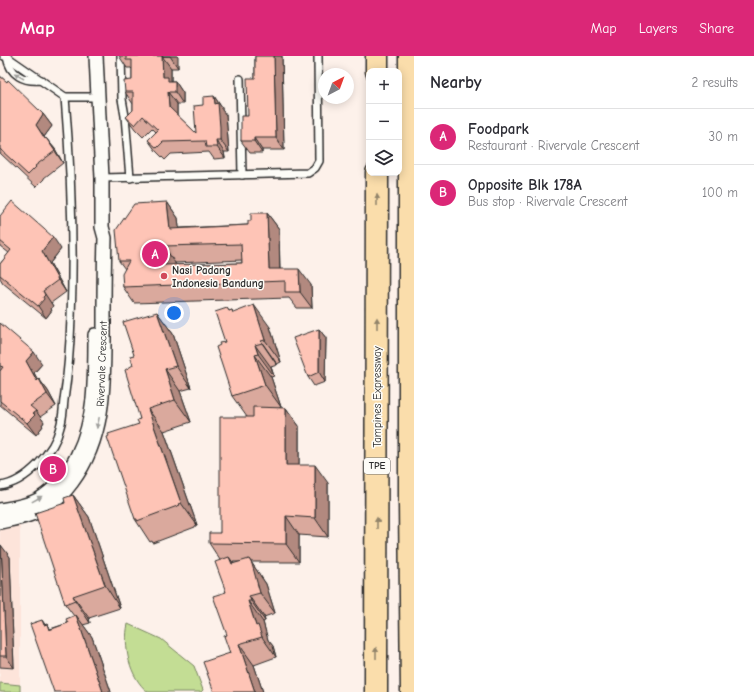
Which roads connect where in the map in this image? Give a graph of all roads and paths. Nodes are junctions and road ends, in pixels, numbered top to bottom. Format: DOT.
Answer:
graph roads {
  1 [pos="96,56"];
  2 [pos="121,56"];
  3 [pos="318,56"];
  4 [pos="377,56"];
  5 [pos="410,56"];
  6 [pos="5,57"];
  7 [pos="377,68"];
  8 [pos="240,79"];
  9 [pos="65,96"];
  10 [pos="98,97"];
  11 [pos="242,175"];
  12 [pos="377,176"];
  13 [pos="102,178"];
  14 [pos="130,178"];
  15 [pos="100,328"];
  16 [pos="0,486"];
  17 [pos="0,510"];
  18 [pos="0,522"];
  19 [pos="376,692"];
  20 [pos="412,692"];
  1 -- 10 [label="street, Rivervale Crescent"];
  2 -- 14 [label="lane"];
  3 -- 11 [label="lane"];
  4 -- 7 [label="highway"];
  5 -- 20 [label="highway"];
  6 -- 9 [label="lane"];
  8 -- 11 [label="lane"];
  9 -- 10 [label="lane"];
  9 -- 16 [label="lane"];
  10 -- 13 [label="street, Rivervale Crescent"];
  11 -- 14 [label="lane"];
  19 -- 12 [label="highway, Tampines Expressway / TPE, one-way"];
  13 -- 14 [label="lane"];
  13 -- 15 [label="street, Rivervale Crescent"];
  17 -- 15 [label="street, Rivervale Crescent, one-way"];
  15 -- 18 [label="street, Rivervale Crescent, one-way"];
}
